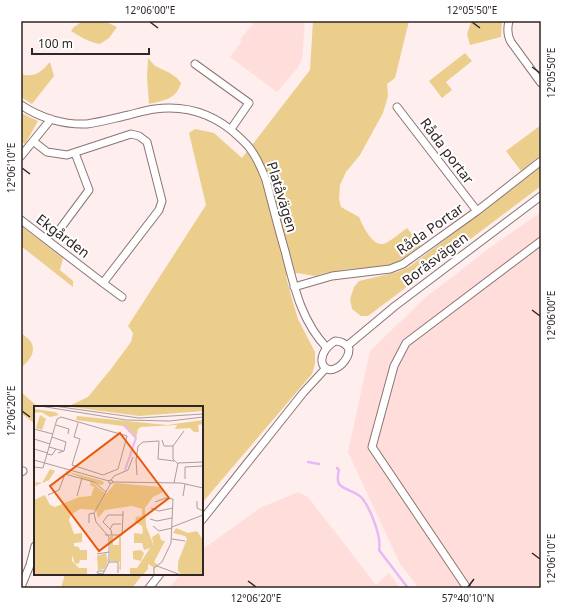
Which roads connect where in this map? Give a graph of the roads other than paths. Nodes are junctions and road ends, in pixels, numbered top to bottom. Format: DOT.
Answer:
graph roads {
  1 [pos="509,21"];
  2 [pos="195,64"];
  3 [pos="541,82"];
  4 [pos="21,105"];
  5 [pos="397,107"];
  6 [pos="51,119"];
  7 [pos="231,130"];
  8 [pos="33,141"];
  9 [pos="75,153"];
  10 [pos="21,156"];
  11 [pos="541,161"];
  12 [pos="541,196"];
  13 [pos="477,211"];
  14 [pos="21,220"];
  15 [pos="57,233"];
  16 [pos="541,241"];
  17 [pos="103,283"];
  18 [pos="294,287"];
  19 [pos="122,297"];
  20 [pos="348,346"];
  21 [pos="327,348"];
  22 [pos="326,368"];
  23 [pos="203,519"];
  24 [pos="34,550"];
  25 [pos="159,575"];
  26 [pos="21,587"];
  27 [pos="150,588"];
  28 [pos="467,588"];
  1 -- 3 [label="street"];
  2 -- 7 [label="street"];
  4 -- 6 [label="street, Platåvägen"];
  5 -- 13 [label="street, Råda portar"];
  6 -- 7 [label="street, Platåvägen"];
  6 -- 8 [label="street"];
  7 -- 18 [label="street, Platåvägen"];
  8 -- 9 [label="street"];
  8 -- 10 [label="street"];
  9 -- 15 [label="street"];
  9 -- 17 [label="street"];
  11 -- 13 [label="street, Råda Portar"];
  12 -- 20 [label="street, Boråsvägen"];
  13 -- 18 [label="street, Råda Portar"];
  14 -- 17 [label="street, Ekgården"];
  16 -- 28 [label="street"];
  17 -- 19 [label="street, Ekgården"];
  18 -- 21 [label="street, Platåvägen"];
  20 -- 21 [label="street"];
  20 -- 22 [label="street"];
  21 -- 22 [label="street"];
  22 -- 23 [label="street"];
  24 -- 26 [label="street"];
  25 -- 27 [label="street"];
}
